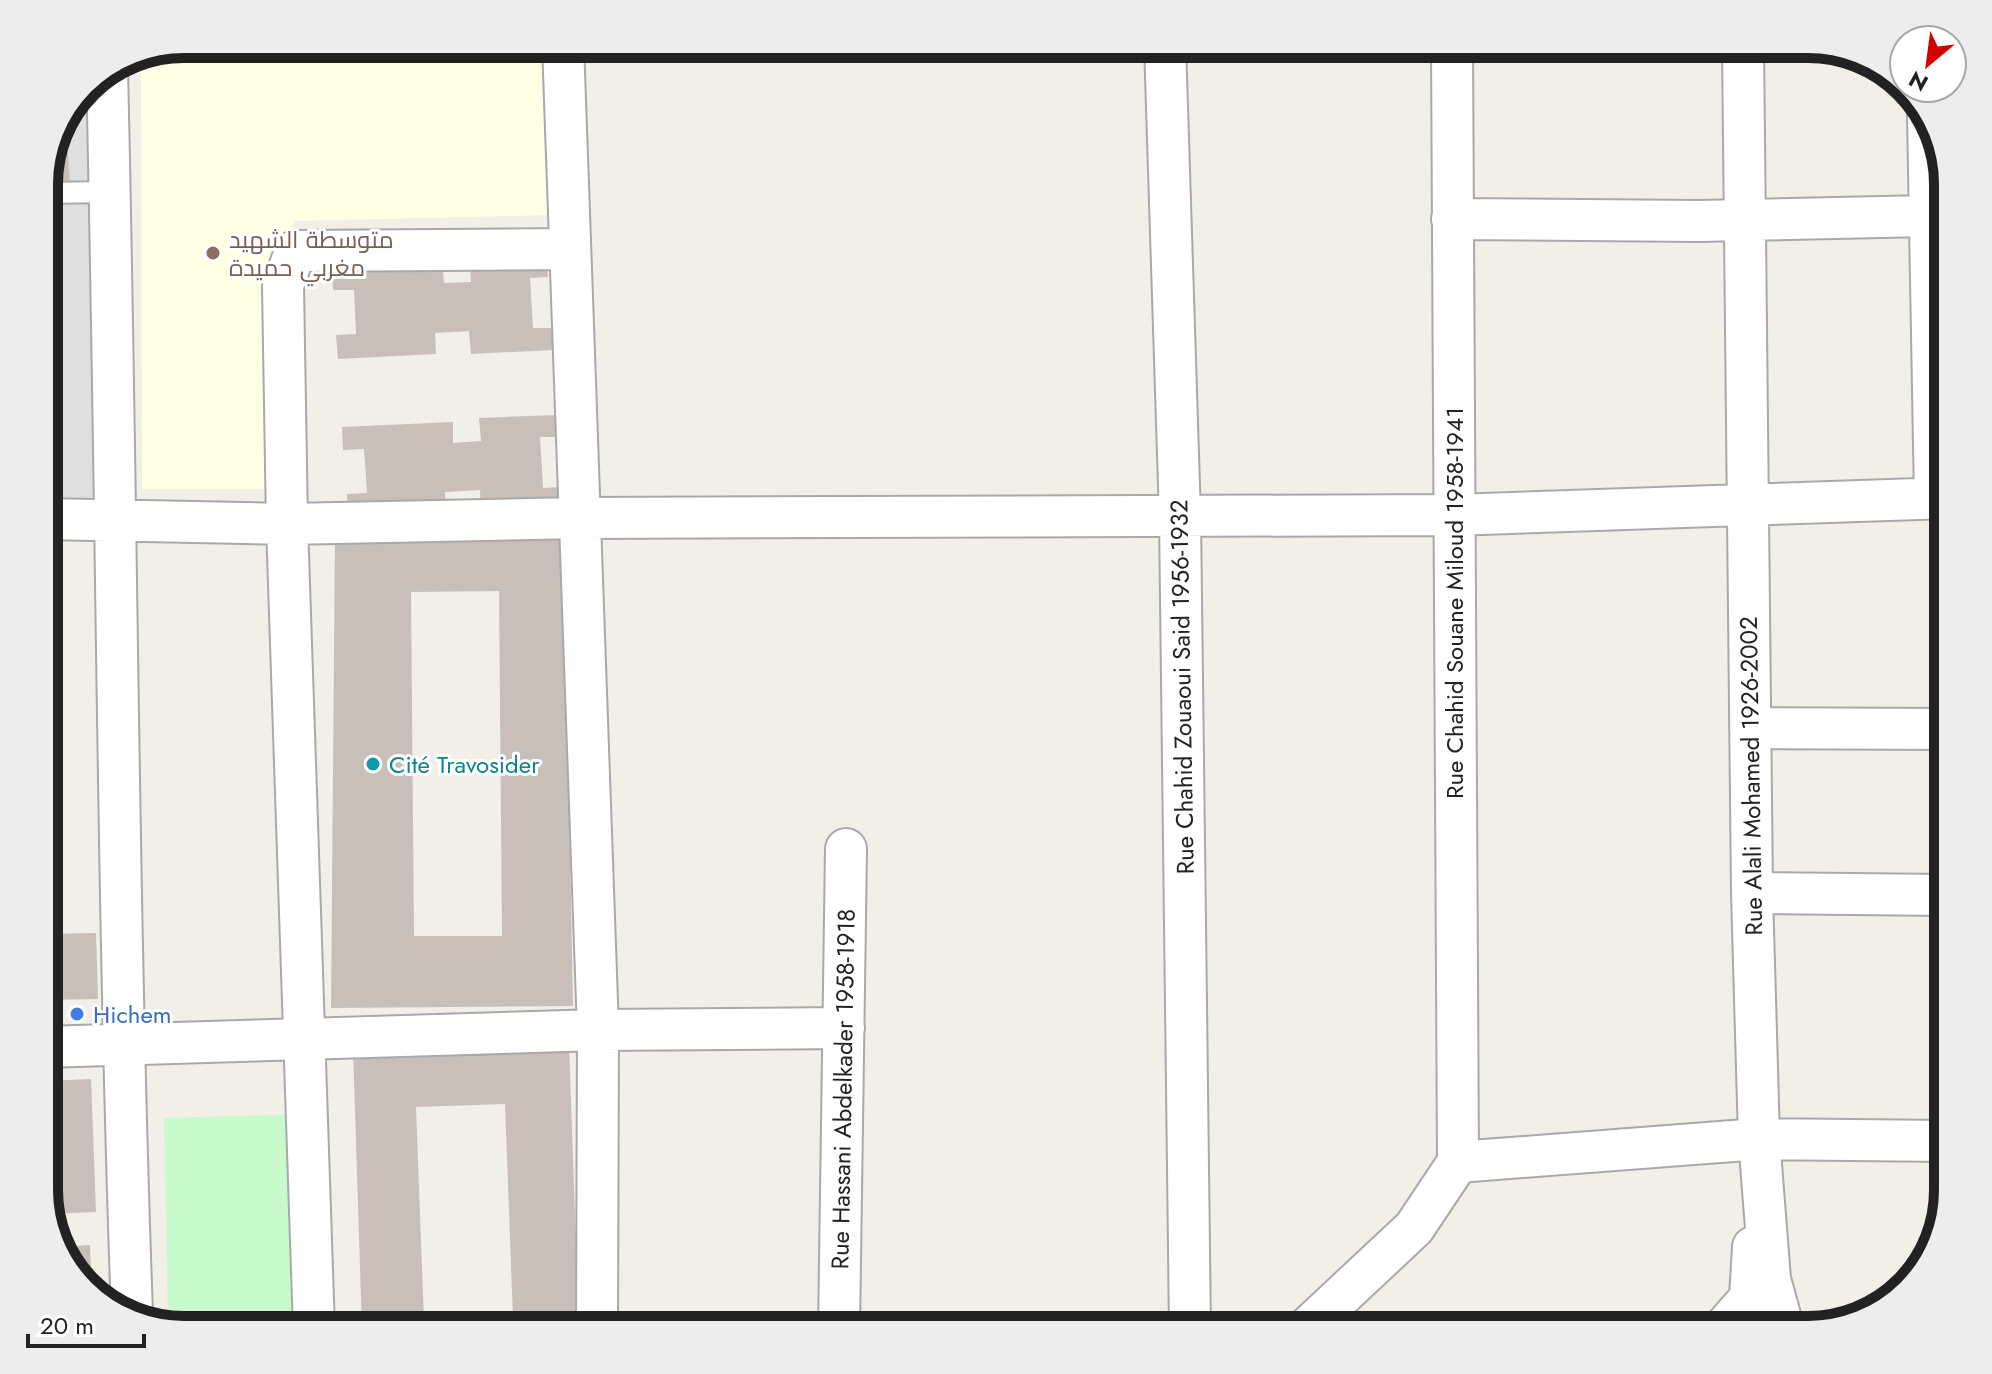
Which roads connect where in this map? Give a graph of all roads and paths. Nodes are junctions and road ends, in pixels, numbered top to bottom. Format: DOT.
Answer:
graph roads {
  1 [pos="563,58"];
  2 [pos="1165,58"];
  3 [pos="1452,58"];
  4 [pos="1744,58"];
  5 [pos="107,85"];
  6 [pos="1928,146"];
  7 [pos="110,192"];
  8 [pos="58,193"];
  9 [pos="1928,216"];
  10 [pos="1452,219"];
  11 [pos="1756,220"];
  12 [pos="569,249"];
  13 [pos="1934,337"];
  14 [pos="1934,499"];
  15 [pos="1748,506"];
  16 [pos="1453,515"];
  17 [pos="1180,517"];
  18 [pos="579,518"];
  19 [pos="58,519"];
  20 [pos="118,519"];
  21 [pos="287,524"];
  22 [pos="1750,728"];
  23 [pos="1934,729"];
  24 [pos="846,849"];
  25 [pos="1752,893"];
  26 [pos="1934,895"];
  27 [pos="844,1028"];
  28 [pos="598,1030"];
  29 [pos="306,1038"];
  30 [pos="122,1045"];
  31 [pos="58,1047"];
  32 [pos="1759,1139"];
  33 [pos="1934,1141"];
  34 [pos="1458,1162"];
  35 [pos="132,1304"];
  36 [pos="314,1316"];
  37 [pos="597,1316"];
  38 [pos="839,1316"];
  39 [pos="1190,1316"];
  40 [pos="1320,1316"];
  41 [pos="1734,1316"];
  42 [pos="1780,1316"];
  1 -- 12 [label="street"];
  2 -- 17 [label="street, Rue Chahid Zouaoui Said 1956-1932"];
  3 -- 10 [label="street, Rue Chahid Souane Miloud 1958-1941"];
  4 -- 11 [label="street, Rue Alali Mohamed 1926-2002"];
  5 -- 7 [label="street"];
  6 -- 9 [label="street"];
  7 -- 8 [label="lane"];
  7 -- 20 [label="street"];
  9 -- 11 [label="street"];
  9 -- 13 [label="street"];
  10 -- 11 [label="street"];
  10 -- 16 [label="street, Rue Chahid Souane Miloud 1958-1941"];
  11 -- 15 [label="street, Rue Alali Mohamed 1926-2002"];
  12 -- 18 [label="street"];
  12 -- 21 [label="street"];
  14 -- 15 [label="street"];
  15 -- 16 [label="street"];
  15 -- 22 [label="street, Rue Alali Mohamed 1926-2002"];
  16 -- 17 [label="street"];
  16 -- 34 [label="street, Rue Chahid Souane Miloud 1958-1941"];
  17 -- 18 [label="street"];
  17 -- 39 [label="street, Rue Chahid Zouaoui Said 1956-1932"];
  18 -- 21 [label="street"];
  18 -- 28 [label="street"];
  19 -- 20 [label="street"];
  20 -- 21 [label="street"];
  20 -- 30 [label="street"];
  21 -- 29 [label="street"];
  22 -- 23 [label="street"];
  22 -- 25 [label="street, Rue Alali Mohamed 1926-2002"];
  24 -- 27 [label="street, Rue Hassani Abdelkader 1958-1918"];
  25 -- 26 [label="street"];
  25 -- 32 [label="street, Rue Alali Mohamed 1926-2002"];
  27 -- 28 [label="street"];
  27 -- 38 [label="street, Rue Hassani Abdelkader 1958-1918"];
  28 -- 29 [label="street"];
  28 -- 37 [label="street"];
  29 -- 30 [label="street"];
  29 -- 36 [label="street"];
  30 -- 31 [label="street"];
  30 -- 35 [label="street"];
  32 -- 33 [label="street"];
  32 -- 34 [label="street"];
  32 -- 41 [label="street"];
  32 -- 42 [label="street, Rue Alali Mohamed 1926-2002"];
  34 -- 40 [label="street"];
}
